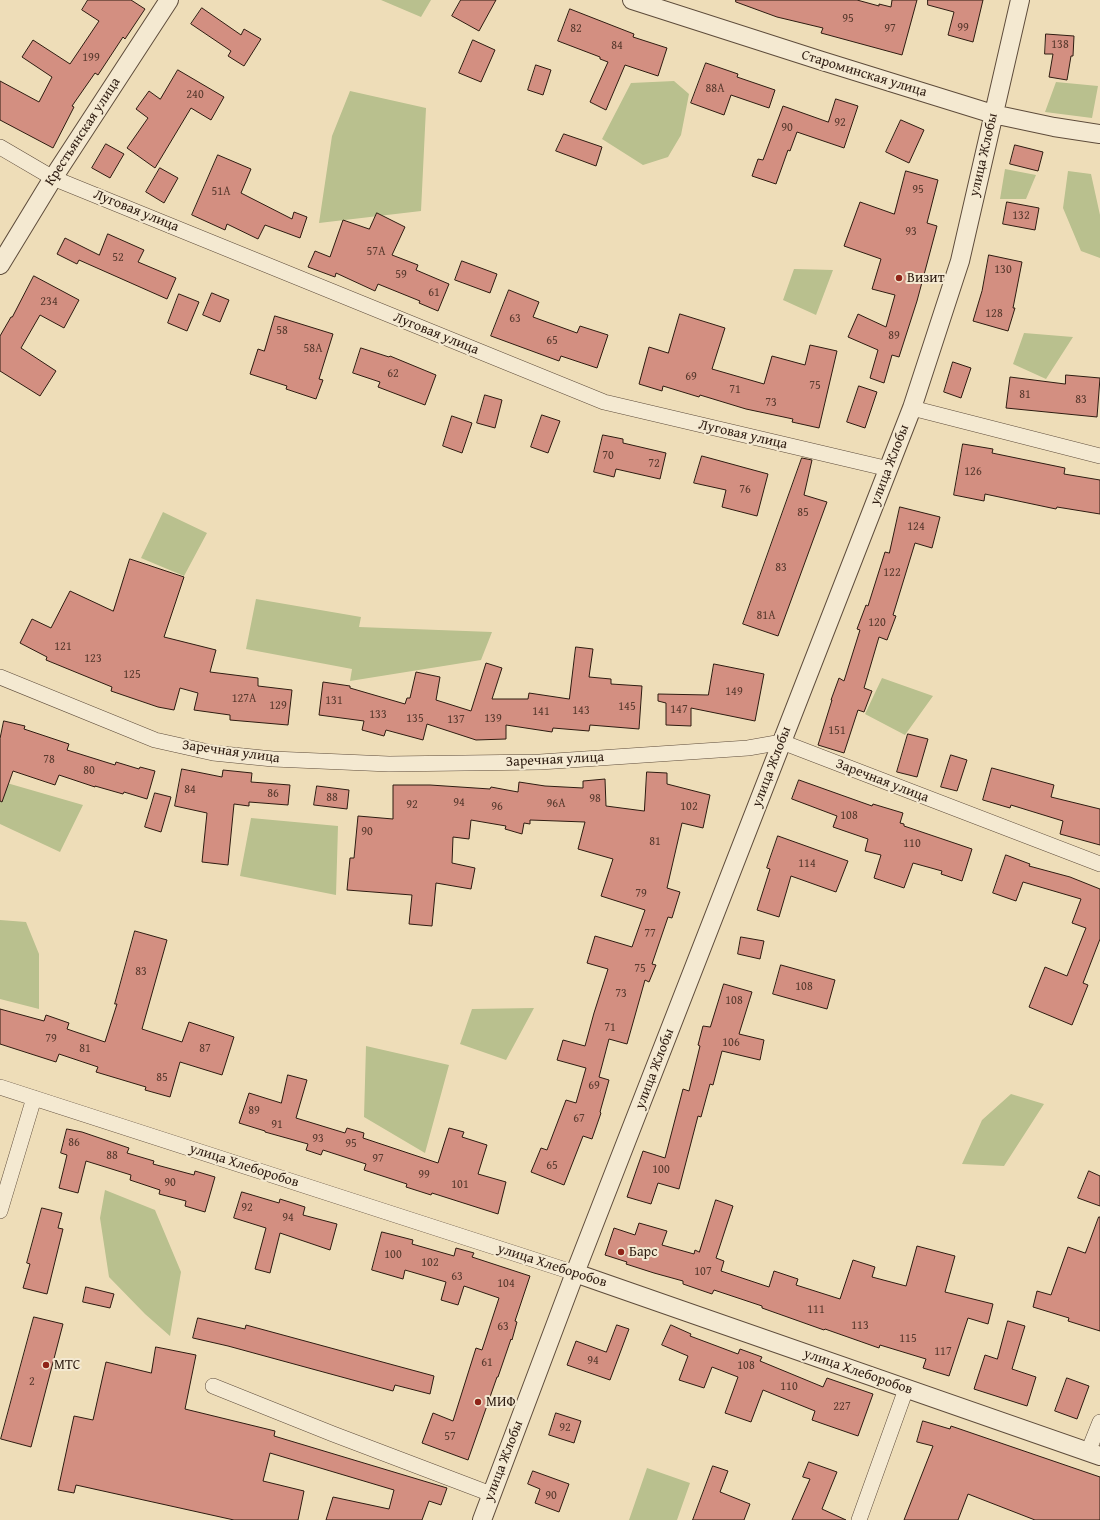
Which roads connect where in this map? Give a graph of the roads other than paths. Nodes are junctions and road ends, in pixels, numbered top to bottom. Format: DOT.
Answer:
graph roads {
  1 [pos="169,0"];
  2 [pos="632,0"];
  3 [pos="1020,0"];
  4 [pos="993,114"];
  5 [pos="1100,134"];
  6 [pos="0,147"];
  7 [pos="53,178"];
  8 [pos="0,265"];
  9 [pos="912,408"];
  10 [pos="1100,456"];
  11 [pos="889,470"];
  12 [pos="0,676"];
  13 [pos="782,742"];
  14 [pos="1100,864"];
  15 [pos="0,1087"];
  16 [pos="34,1098"];
  17 [pos="0,1211"];
  18 [pos="575,1273"];
  19 [pos="212,1386"];
  20 [pos="906,1389"];
  21 [pos="1100,1422"];
  22 [pos="1094,1454"];
  23 [pos="491,1494"];
  24 [pos="482,1520"];
  25 [pos="859,1520"];
  1 -- 7 [label="street, Крестьянская улица"];
  2 -- 4 [label="street, Староминская улица"];
  3 -- 4 [label="street, улица Жлобы"];
  4 -- 5 [label="street, Староминская улица"];
  4 -- 9 [label="street, улица Жлобы"];
  6 -- 7 [label="street, Луговая улица"];
  7 -- 8 [label="street, Крестьянская улица"];
  7 -- 11 [label="street, Луговая улица"];
  9 -- 10 [label="street"];
  9 -- 11 [label="street, улица Жлобы"];
  11 -- 13 [label="street, улица Жлобы"];
  12 -- 13 [label="street, Заречная улица"];
  13 -- 14 [label="street, Заречная улица"];
  13 -- 18 [label="street, улица Жлобы"];
  15 -- 16 [label="street, улица Хлеборобов"];
  16 -- 17 [label="street"];
  16 -- 18 [label="street, улица Хлеборобов"];
  18 -- 20 [label="street, улица Хлеборобов"];
  18 -- 23 [label="street, улица Жлобы"];
  19 -- 23 [label="street"];
  20 -- 22 [label="street, улица Хлеборобов"];
  20 -- 25 [label="street"];
  21 -- 22 [label="street"];
  23 -- 24 [label="street, улица Жлобы"];
}
